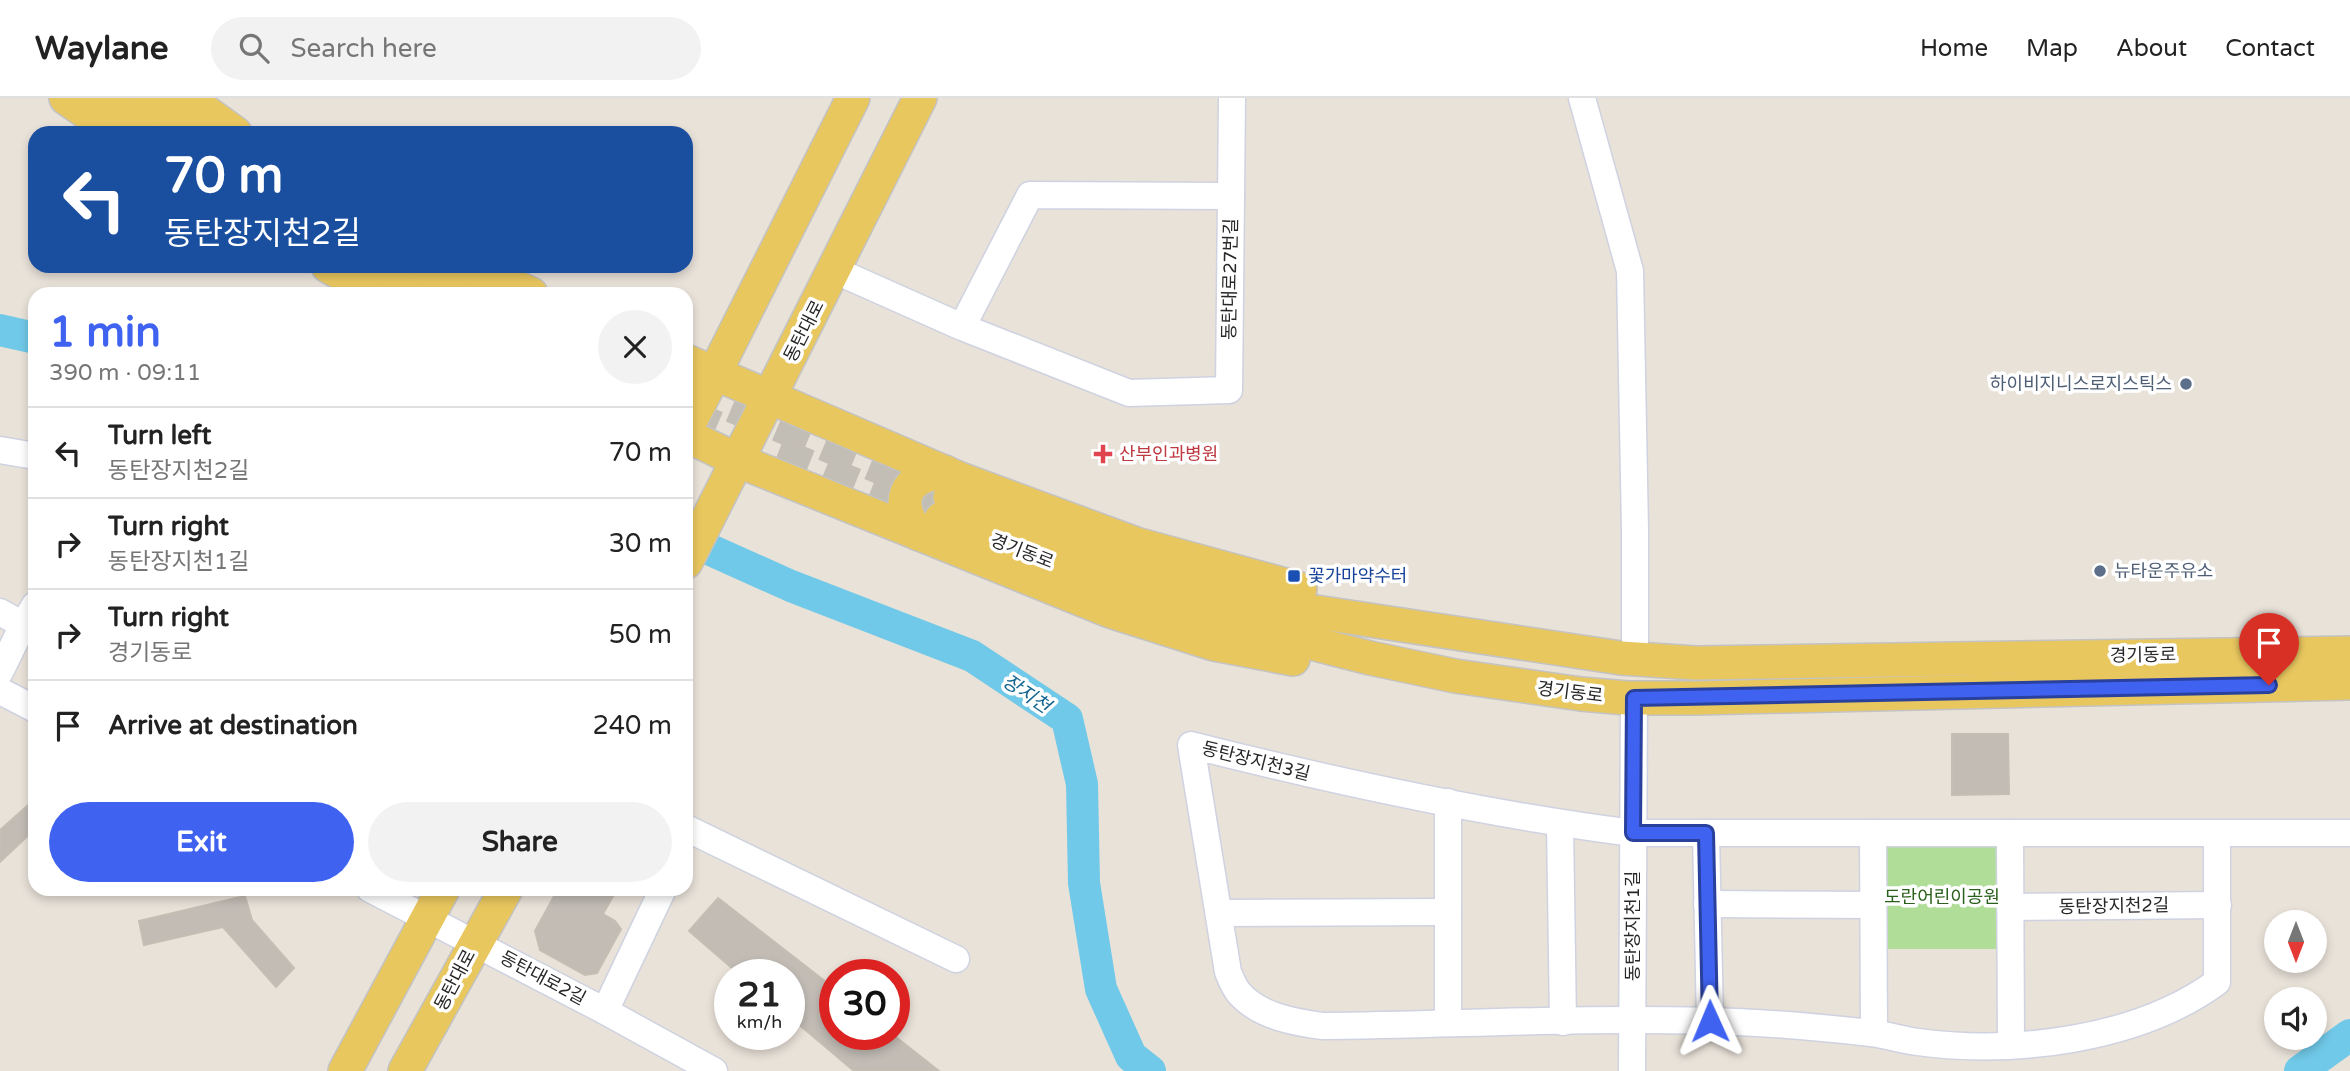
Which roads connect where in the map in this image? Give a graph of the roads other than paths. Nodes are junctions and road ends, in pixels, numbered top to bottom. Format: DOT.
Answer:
graph roads {
  1 [pos="66,98"];
  2 [pos="103,98"];
  3 [pos="151,98"];
  4 [pos="186,98"];
  5 [pos="853,98"];
  6 [pos="920,98"];
  7 [pos="1232,98"];
  8 [pos="1582,98"];
  9 [pos="106,126"];
  10 [pos="147,126"];
  11 [pos="194,126"];
  12 [pos="225,126"];
  13 [pos="1231,196"];
  14 [pos="834,270"];
  15 [pos="340,273"];
  16 [pos="392,273"];
  17 [pos="436,273"];
  18 [pos="487,273"];
  19 [pos="365,287"];
  20 [pos="418,287"];
  21 [pos="464,287"];
  22 [pos="516,287"];
  23 [pos="962,327"];
  24 [pos="700,367"];
  25 [pos="770,397"];
  26 [pos="693,400"];
  27 [pos="693,437"];
  28 [pos="0,450"];
  29 [pos="28,455"];
  30 [pos="738,461"];
  31 [pos="939,505"];
  32 [pos="693,549"];
  33 [pos="0,612"];
  34 [pos="28,619"];
  35 [pos="28,625"];
  36 [pos="2350,653"];
  37 [pos="1635,659"];
  38 [pos="0,672"];
  39 [pos="2350,683"];
  40 [pos="0,691"];
  41 [pos="1634,698"];
  42 [pos="28,705"];
  43 [pos="1448,802"];
  44 [pos="1560,824"];
  45 [pos="1633,833"];
  46 [pos="1706,833"];
  47 [pos="1872,833"];
  48 [pos="2010,833"];
  49 [pos="2217,833"];
  50 [pos="2350,833"];
  51 [pos="693,835"];
  52 [pos="383,896"];
  53 [pos="439,896"];
  54 [pos="502,896"];
  55 [pos="660,896"];
  56 [pos="1707,904"];
  57 [pos="1873,905"];
  58 [pos="2218,905"];
  59 [pos="2010,907"];
  60 [pos="1448,912"];
  61 [pos="1219,913"];
  62 [pos="427,919"];
  63 [pos="475,943"];
  64 [pos="957,959"];
  65 [pos="605,1010"];
  66 [pos="1632,1021"];
  67 [pos="1710,1021"];
  68 [pos="1563,1022"];
  69 [pos="1448,1023"];
  70 [pos="1874,1033"];
  71 [pos="2011,1045"];
  72 [pos="345,1071"];
  73 [pos="405,1071"];
  74 [pos="714,1071"];
  75 [pos="1632,1071"];
  1 -- 9 [label="main road"];
  2 -- 10 [label="main road"];
  3 -- 11 [label="main road"];
  4 -- 12 [label="main road"];
  5 -- 24 [label="main road"];
  6 -- 14 [label="main road, 동탄대로"];
  7 -- 13 [label="street"];
  8 -- 37 [label="street"];
  13 -- 23 [label="street, 동탄대로27번길"];
  13 -- 23 [label="street, 동탄대로27번길"];
  14 -- 23 [label="street, 동탄대로27번길"];
  14 -- 25 [label="main road, 동탄대로"];
  15 -- 19 [label="main road"];
  16 -- 20 [label="main road"];
  17 -- 21 [label="main road"];
  18 -- 22 [label="main road"];
  24 -- 25 [label="main road"];
  24 -- 26 [label="main road"];
  25 -- 30 [label="main road, 동탄대로"];
  25 -- 31 [label="main road"];
  27 -- 30 [label="main road"];
  28 -- 29 [label="street"];
  30 -- 31 [label="main road"];
  30 -- 32 [label="main road, 동탄대로"];
  31 -- 37 [label="main road, 경기동로"];
  31 -- 41 [label="main road, 경기동로"];
  33 -- 34 [label="street"];
  35 -- 38 [label="street"];
  36 -- 37 [label="main road, 경기동로"];
  39 -- 41 [label="main road, 경기동로"];
  40 -- 42 [label="street"];
  41 -- 45 [label="street, 동탄장지천1길"];
  43 -- 44 [label="street, 동탄장지천3길"];
  43 -- 60 [label="street"];
  43 -- 61 [label="street, 동탄장지천3길"];
  44 -- 45 [label="street, 동탄장지천3길"];
  44 -- 68 [label="street"];
  45 -- 46 [label="street"];
  45 -- 66 [label="street, 동탄장지천1길"];
  46 -- 47 [label="street"];
  46 -- 56 [label="street"];
  47 -- 48 [label="street"];
  47 -- 57 [label="street"];
  48 -- 49 [label="street"];
  48 -- 59 [label="street"];
  49 -- 50 [label="street"];
  49 -- 58 [label="street"];
  51 -- 64 [label="street"];
  52 -- 62 [label="street, 동탄대로2길"];
  53 -- 62 [label="main road"];
  54 -- 63 [label="main road, 동탄대로"];
  55 -- 65 [label="street"];
  56 -- 57 [label="street"];
  56 -- 67 [label="street"];
  57 -- 70 [label="street"];
  58 -- 59 [label="street, 동탄장지천2길"];
  58 -- 71 [label="street"];
  59 -- 71 [label="street"];
  60 -- 61 [label="street"];
  60 -- 69 [label="street"];
  61 -- 69 [label="street, 동탄장지천3길"];
  62 -- 63 [label="street, 동탄대로2길"];
  62 -- 72 [label="main road"];
  63 -- 65 [label="street, 동탄대로2길"];
  63 -- 73 [label="main road, 동탄대로"];
  65 -- 74 [label="street, 동탄대로2길"];
  66 -- 67 [label="street"];
  66 -- 68 [label="street, 동탄장지천3길"];
  66 -- 75 [label="street, 동탄장지천1길"];
  67 -- 70 [label="street"];
  68 -- 69 [label="street, 동탄장지천3길"];
  70 -- 71 [label="street"];
}
